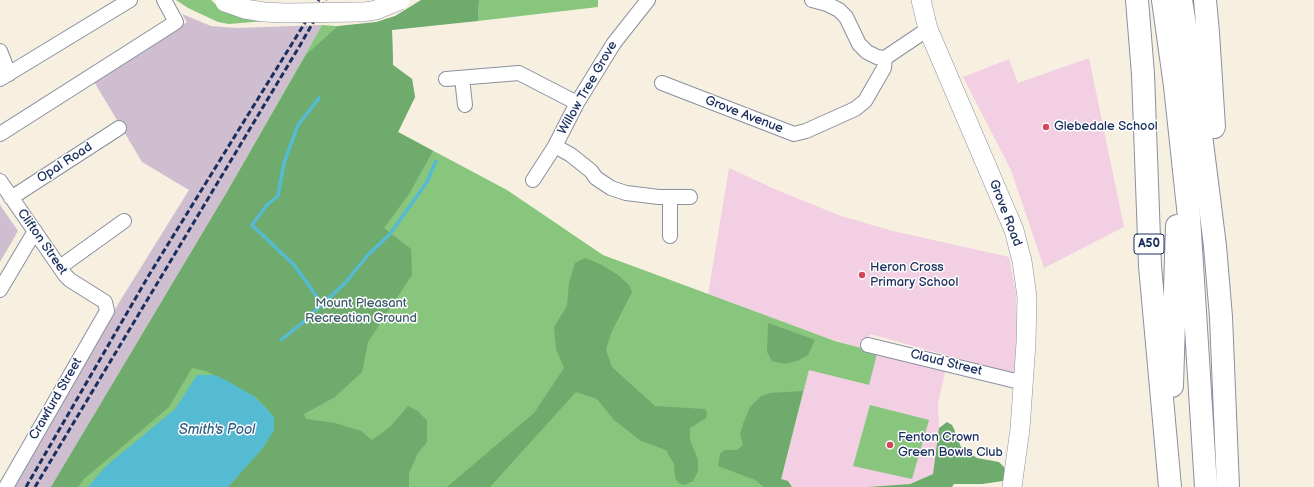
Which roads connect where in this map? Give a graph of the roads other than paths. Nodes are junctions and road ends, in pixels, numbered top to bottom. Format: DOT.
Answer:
graph roads {
  1 [pos="130,0"];
  2 [pos="164,0"];
  3 [pos="400,0"];
  4 [pos="648,0"];
  5 [pos="812,0"];
  6 [pos="921,0"];
  7 [pos="1137,0"];
  8 [pos="1204,0"];
  9 [pos="224,1"];
  10 [pos="1169,1"];
  11 [pos="928,29"];
  12 [pos="0,51"];
  13 [pos="885,58"];
  14 [pos="4,77"];
  15 [pos="462,78"];
  16 [pos="446,79"];
  17 [pos="662,83"];
  18 [pos="578,103"];
  19 [pos="465,106"];
  20 [pos="119,128"];
  21 [pos="4,129"];
  22 [pos="555,146"];
  23 [pos="533,180"];
  24 [pos="0,181"];
  25 [pos="670,197"];
  26 [pos="690,197"];
  27 [pos="11,198"];
  28 [pos="124,221"];
  29 [pos="35,231"];
  30 [pos="670,236"];
  31 [pos="1215,246"];
  32 [pos="60,268"];
  33 [pos="0,290"];
  34 [pos="107,311"];
  35 [pos="868,345"];
  36 [pos="1024,383"];
  37 [pos="6,487"];
  38 [pos="1012,487"];
  39 [pos="1171,487"];
  40 [pos="1206,487"];
  41 [pos="1228,487"];
  1 -- 14 [label="street"];
  2 -- 21 [label="street"];
  3 -- 9 [label="street, bridge"];
  4 -- 18 [label="street, Willow Tree Grove"];
  5 -- 13 [label="street"];
  6 -- 11 [label="street, Grove Road"];
  7 -- 39 [label="highway, A50"];
  8 -- 31 [label="highway"];
  10 -- 31 [label="highway"];
  10 -- 39 [label="highway, A50"];
  10 -- 40 [label="highway"];
  11 -- 13 [label="street"];
  11 -- 36 [label="street, Grove Road"];
  12 -- 14 [label="street"];
  13 -- 17 [label="street, Grove Avenue"];
  15 -- 16 [label="street"];
  15 -- 18 [label="street"];
  15 -- 19 [label="street"];
  18 -- 22 [label="street, Willow Tree Grove"];
  20 -- 27 [label="street, Opal Road"];
  22 -- 23 [label="street, Willow Tree Grove"];
  22 -- 25 [label="street"];
  24 -- 27 [label="street, Clifton Street"];
  25 -- 26 [label="street"];
  25 -- 30 [label="street"];
  27 -- 29 [label="street, Clifton Street"];
  28 -- 32 [label="street"];
  29 -- 32 [label="street, Clifton Street"];
  29 -- 33 [label="street"];
  31 -- 41 [label="highway"];
  32 -- 34 [label="street, Clifton Street"];
  34 -- 37 [label="street, Crawfurd Street"];
  35 -- 36 [label="street, Claud Street"];
  36 -- 38 [label="street, Grove Road"];
}
